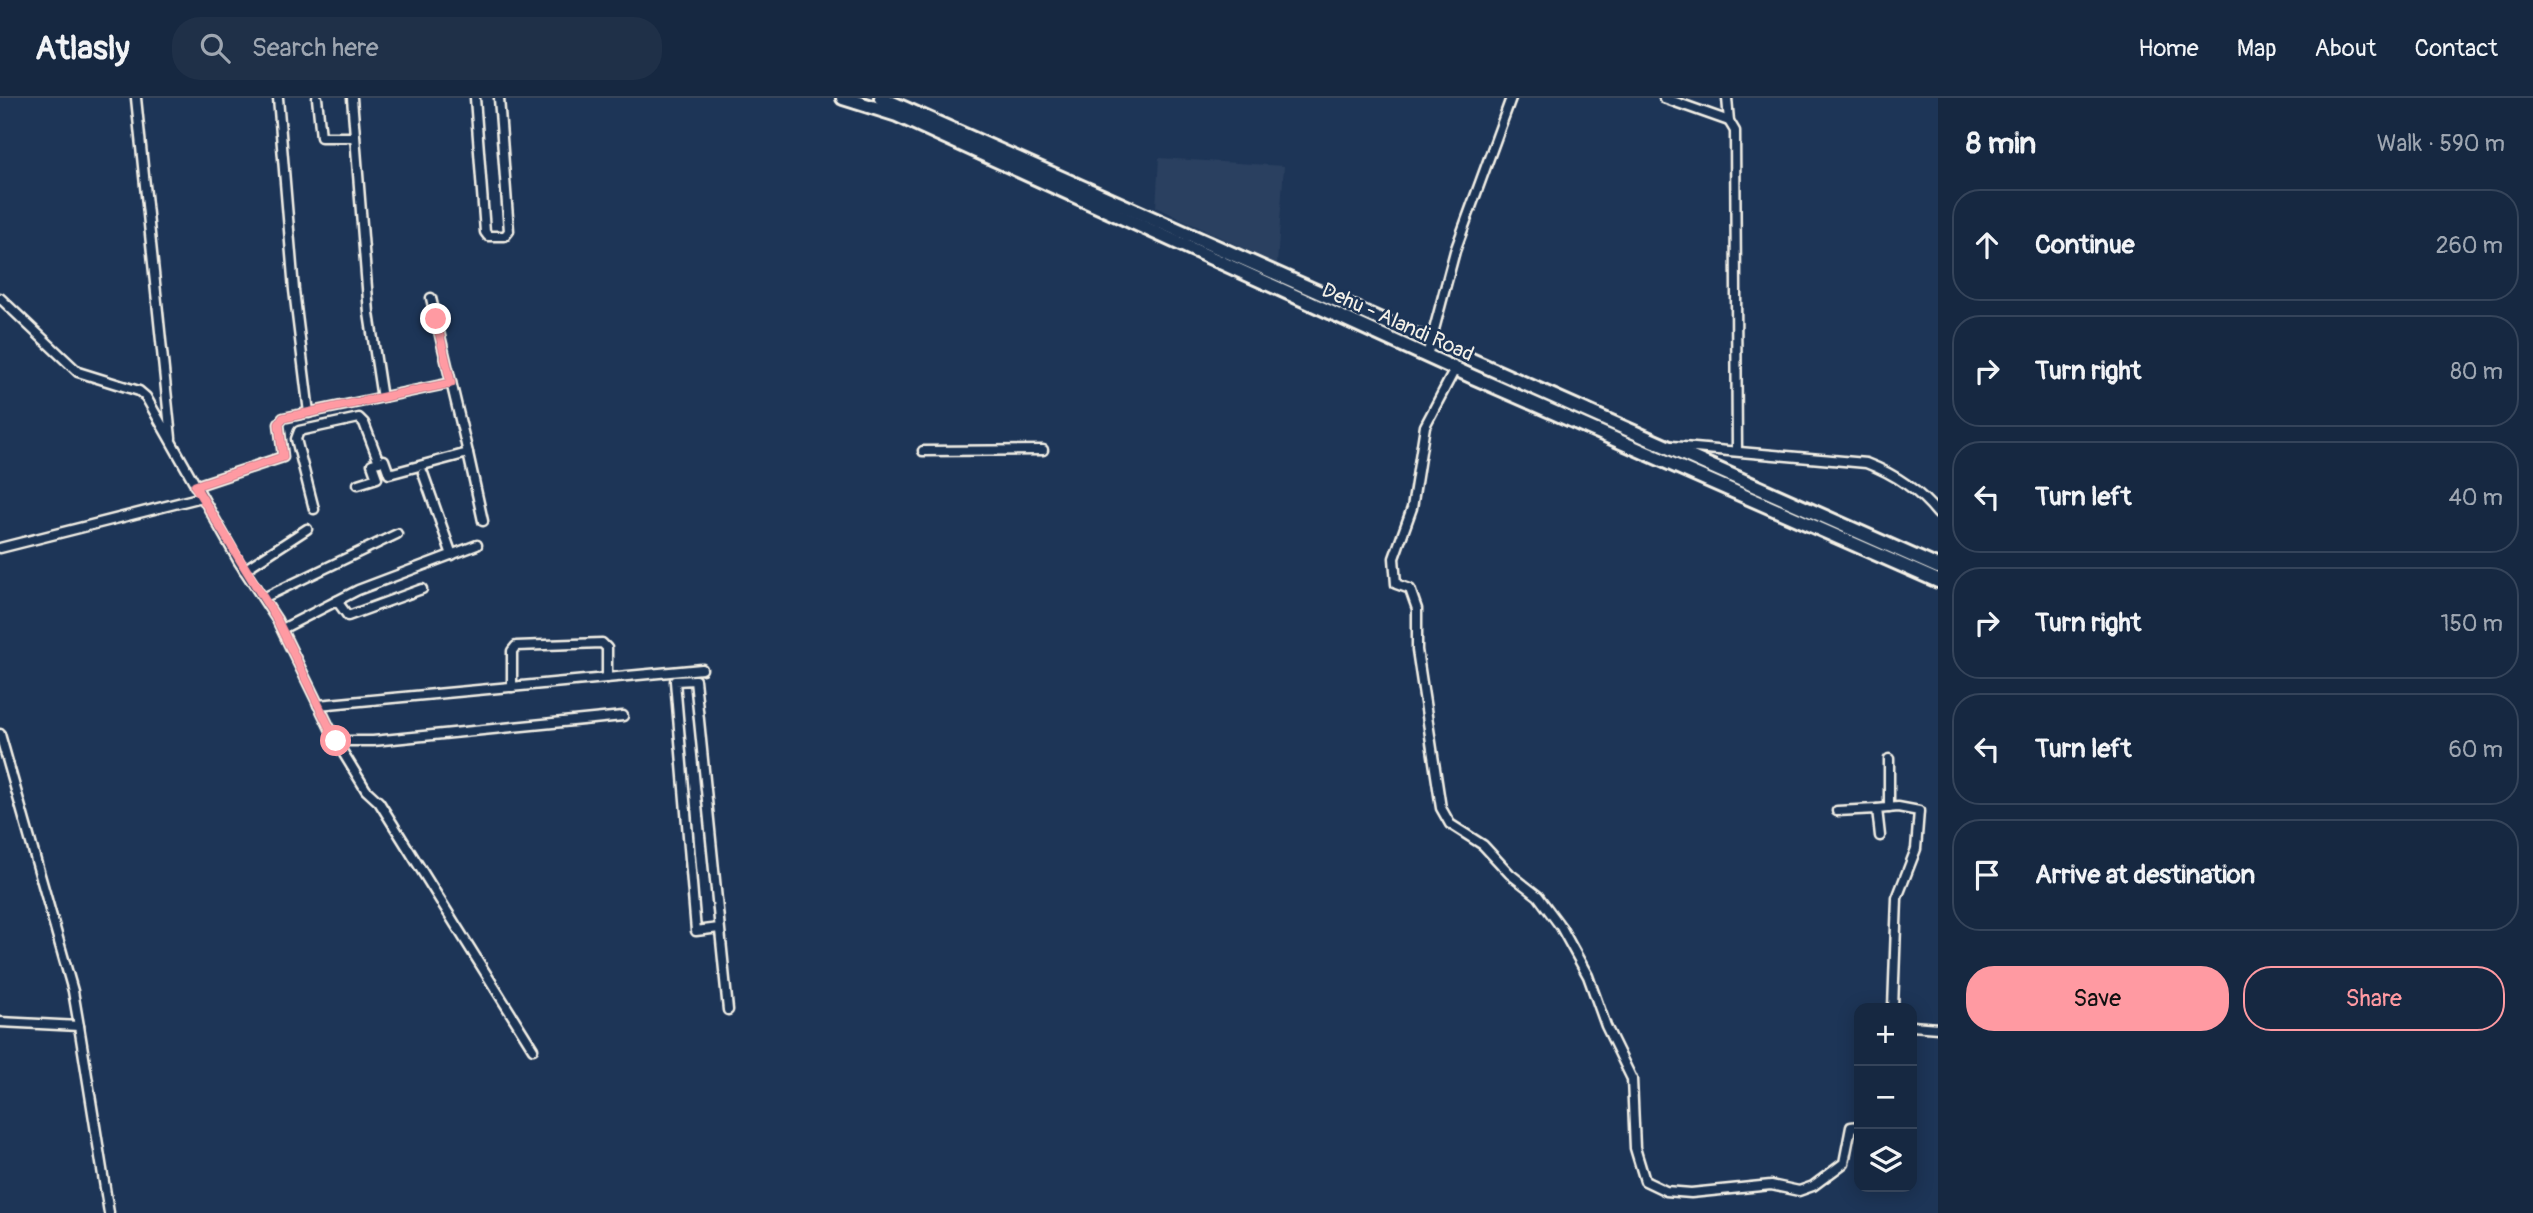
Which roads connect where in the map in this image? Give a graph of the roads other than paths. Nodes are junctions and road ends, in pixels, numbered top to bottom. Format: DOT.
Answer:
graph roads {
  1 [pos="135,98"];
  2 [pos="278,98"];
  3 [pos="317,98"];
  4 [pos="352,98"];
  5 [pos="475,98"];
  6 [pos="499,98"];
  7 [pos="843,98"];
  8 [pos="881,98"];
  9 [pos="1511,98"];
  10 [pos="1664,98"];
  11 [pos="1727,98"];
  12 [pos="1729,121"];
  13 [pos="355,137"];
  14 [pos="0,298"];
  15 [pos="430,298"];
  16 [pos="1432,342"];
  17 [pos="1427,356"];
  18 [pos="1455,369"];
  19 [pos="451,383"];
  20 [pos="381,392"];
  21 [pos="309,413"];
  22 [pos="1613,423"];
  23 [pos="1608,436"];
  24 [pos="172,444"];
  25 [pos="1665,446"];
  26 [pos="1043,450"];
  27 [pos="923,451"];
  28 [pos="1737,451"];
  29 [pos="468,453"];
  30 [pos="379,462"];
  31 [pos="422,473"];
  32 [pos="358,484"];
  33 [pos="195,486"];
  34 [pos="202,497"];
  35 [pos="314,509"];
  36 [pos="1938,514"];
  37 [pos="483,521"];
  38 [pos="307,529"];
  39 [pos="397,534"];
  40 [pos="477,545"];
  41 [pos="0,548"];
  42 [pos="452,555"];
  43 [pos="1938,567"];
  44 [pos="244,570"];
  45 [pos="1938,581"];
  46 [pos="422,589"];
  47 [pos="263,598"];
  48 [pos="337,601"];
  49 [pos="282,629"];
  50 [pos="702,669"];
  51 [pos="684,670"];
  52 [pos="607,678"];
  53 [pos="685,681"];
  54 [pos="512,687"];
  55 [pos="318,705"];
  56 [pos="623,716"];
  57 [pos="0,734"];
  58 [pos="336,741"];
  59 [pos="1889,759"];
  60 [pos="1889,808"];
  61 [pos="1877,809"];
  62 [pos="1837,811"];
  63 [pos="1880,836"];
  64 [pos="719,928"];
  65 [pos="1893,1003"];
  66 [pos="728,1010"];
  67 [pos="0,1022"];
  68 [pos="79,1026"];
  69 [pos="1917,1026"];
  70 [pos="1938,1028"];
  71 [pos="533,1049"];
  72 [pos="1854,1140"];
  73 [pos="109,1213"];
  1 -- 24 [label="street"];
  2 -- 21 [label="street"];
  3 -- 13 [label="street"];
  4 -- 13 [label="street"];
  5 -- 6 [label="street"];
  7 -- 17 [label="main road, Dehu - Alandi Road"];
  8 -- 16 [label="main road, Dehu - Alandi Road"];
  9 -- 16 [label="street"];
  10 -- 12 [label="street"];
  11 -- 12 [label="street"];
  12 -- 28 [label="street"];
  13 -- 20 [label="street"];
  14 -- 24 [label="street"];
  15 -- 19 [label="street"];
  16 -- 17 [label="street"];
  16 -- 22 [label="main road, Dehu - Alandi Road"];
  17 -- 18 [label="main road, Dehu - Alandi Road"];
  18 -- 23 [label="main road, Dehu - Alandi Road"];
  18 -- 72 [label="street"];
  19 -- 21 [label="street"];
  19 -- 29 [label="street"];
  21 -- 33 [label="street"];
  22 -- 23 [label="main road"];
  22 -- 25 [label="main road, Dehu - Alandi Road"];
  23 -- 45 [label="main road, Dehu - Alandi Road"];
  24 -- 33 [label="street"];
  25 -- 28 [label="street"];
  25 -- 43 [label="main road, Dehu - Alandi Road"];
  26 -- 27 [label="street"];
  28 -- 36 [label="street"];
  29 -- 30 [label="street"];
  29 -- 37 [label="street"];
  30 -- 32 [label="street"];
  30 -- 35 [label="street"];
  31 -- 42 [label="street"];
  33 -- 34 [label="street"];
  34 -- 41 [label="street"];
  34 -- 44 [label="street"];
  38 -- 44 [label="street"];
  39 -- 47 [label="street"];
  40 -- 42 [label="street"];
  42 -- 48 [label="street"];
  44 -- 47 [label="street"];
  46 -- 48 [label="street"];
  47 -- 49 [label="street"];
  48 -- 49 [label="street"];
  49 -- 55 [label="street"];
  50 -- 51 [label="street"];
  51 -- 52 [label="street"];
  51 -- 53 [label="street"];
  52 -- 54 [label="street"];
  52 -- 54 [label="street"];
  53 -- 64 [label="street"];
  53 -- 64 [label="street"];
  54 -- 55 [label="street"];
  55 -- 58 [label="street"];
  56 -- 58 [label="street"];
  57 -- 68 [label="street"];
  58 -- 71 [label="street"];
  59 -- 60 [label="street"];
  60 -- 61 [label="street"];
  60 -- 65 [label="street"];
  61 -- 62 [label="street"];
  61 -- 63 [label="street"];
  64 -- 66 [label="street"];
  67 -- 68 [label="street"];
  68 -- 73 [label="street"];
  69 -- 70 [label="street"];
}
